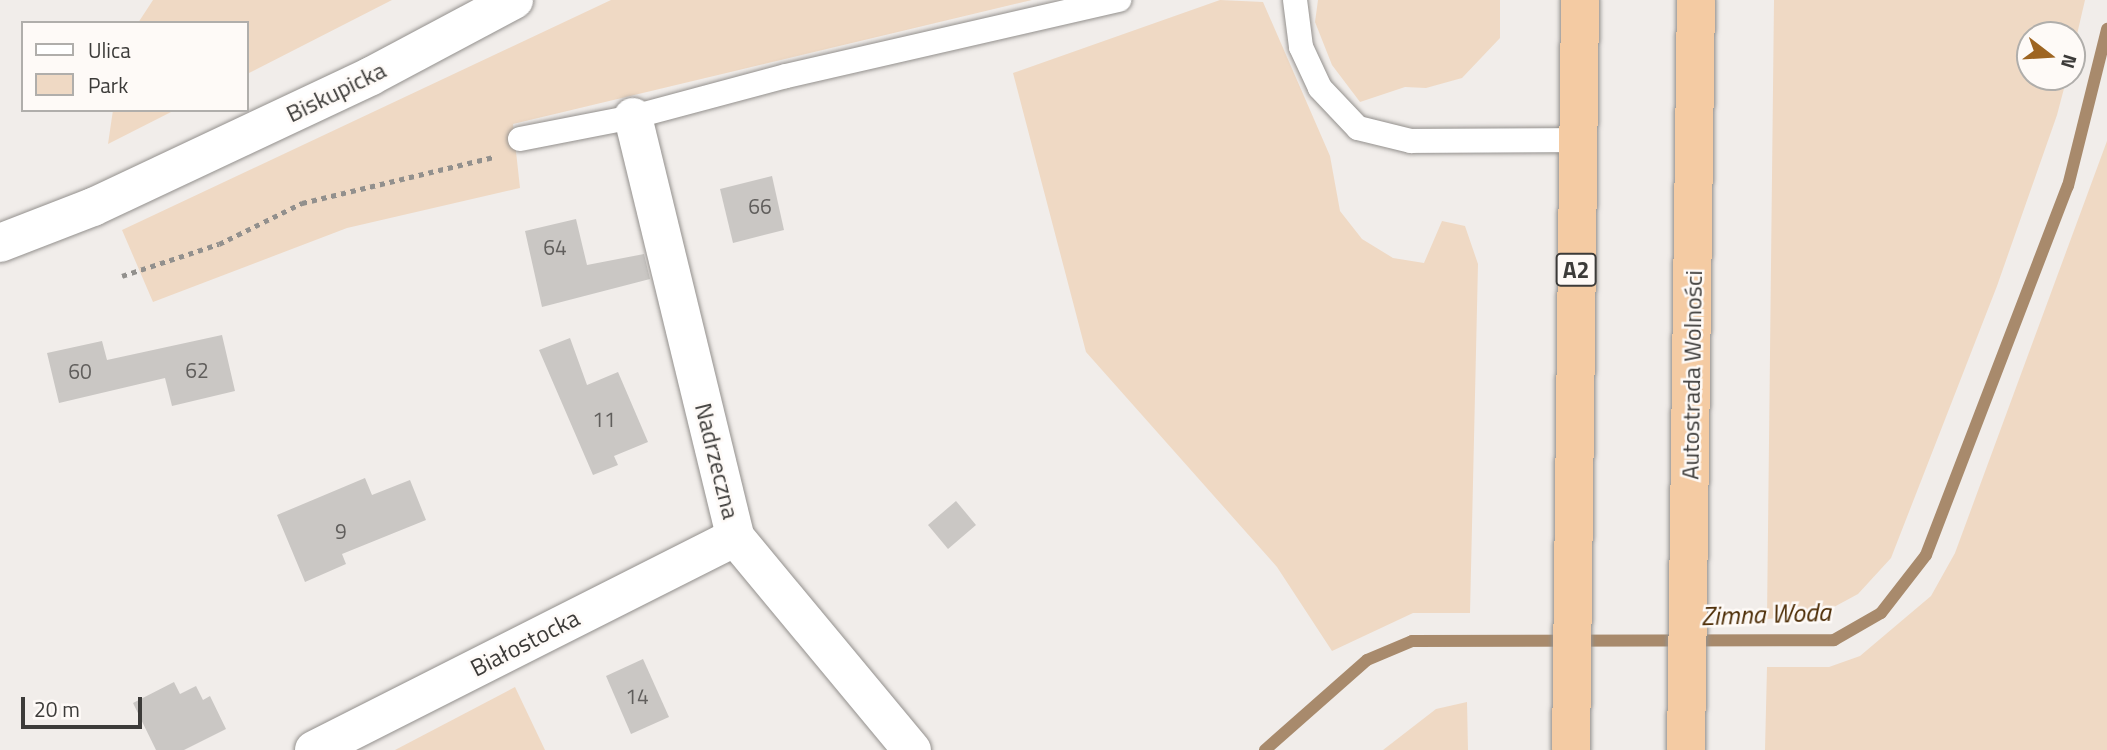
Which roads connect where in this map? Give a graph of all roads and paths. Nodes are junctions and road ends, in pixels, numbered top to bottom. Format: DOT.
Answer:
graph roads {
  1 [pos="514,0"];
  2 [pos="1119,0"];
  3 [pos="1295,0"];
  4 [pos="1580,0"];
  5 [pos="1696,0"];
  6 [pos="633,117"];
  7 [pos="520,139"];
  8 [pos="1578,140"];
  9 [pos="0,243"];
  10 [pos="122,276"];
  11 [pos="735,537"];
  12 [pos="1571,732"];
  13 [pos="1686,734"];
  14 [pos="314,750"];
  15 [pos="912,750"];
  1 -- 9 [label="street, Biskupicka"];
  2 -- 6 [label="lane"];
  3 -- 8 [label="lane"];
  4 -- 8 [label="highway, A2"];
  5 -- 13 [label="highway, Autostrada Wolności"];
  6 -- 7 [label="lane"];
  6 -- 11 [label="street, Nadrzeczna"];
  7 -- 10 [label="path"];
  8 -- 12 [label="highway, A2"];
  11 -- 14 [label="street, Białostocka"];
  11 -- 15 [label="street, Nadrzeczna"];
}
